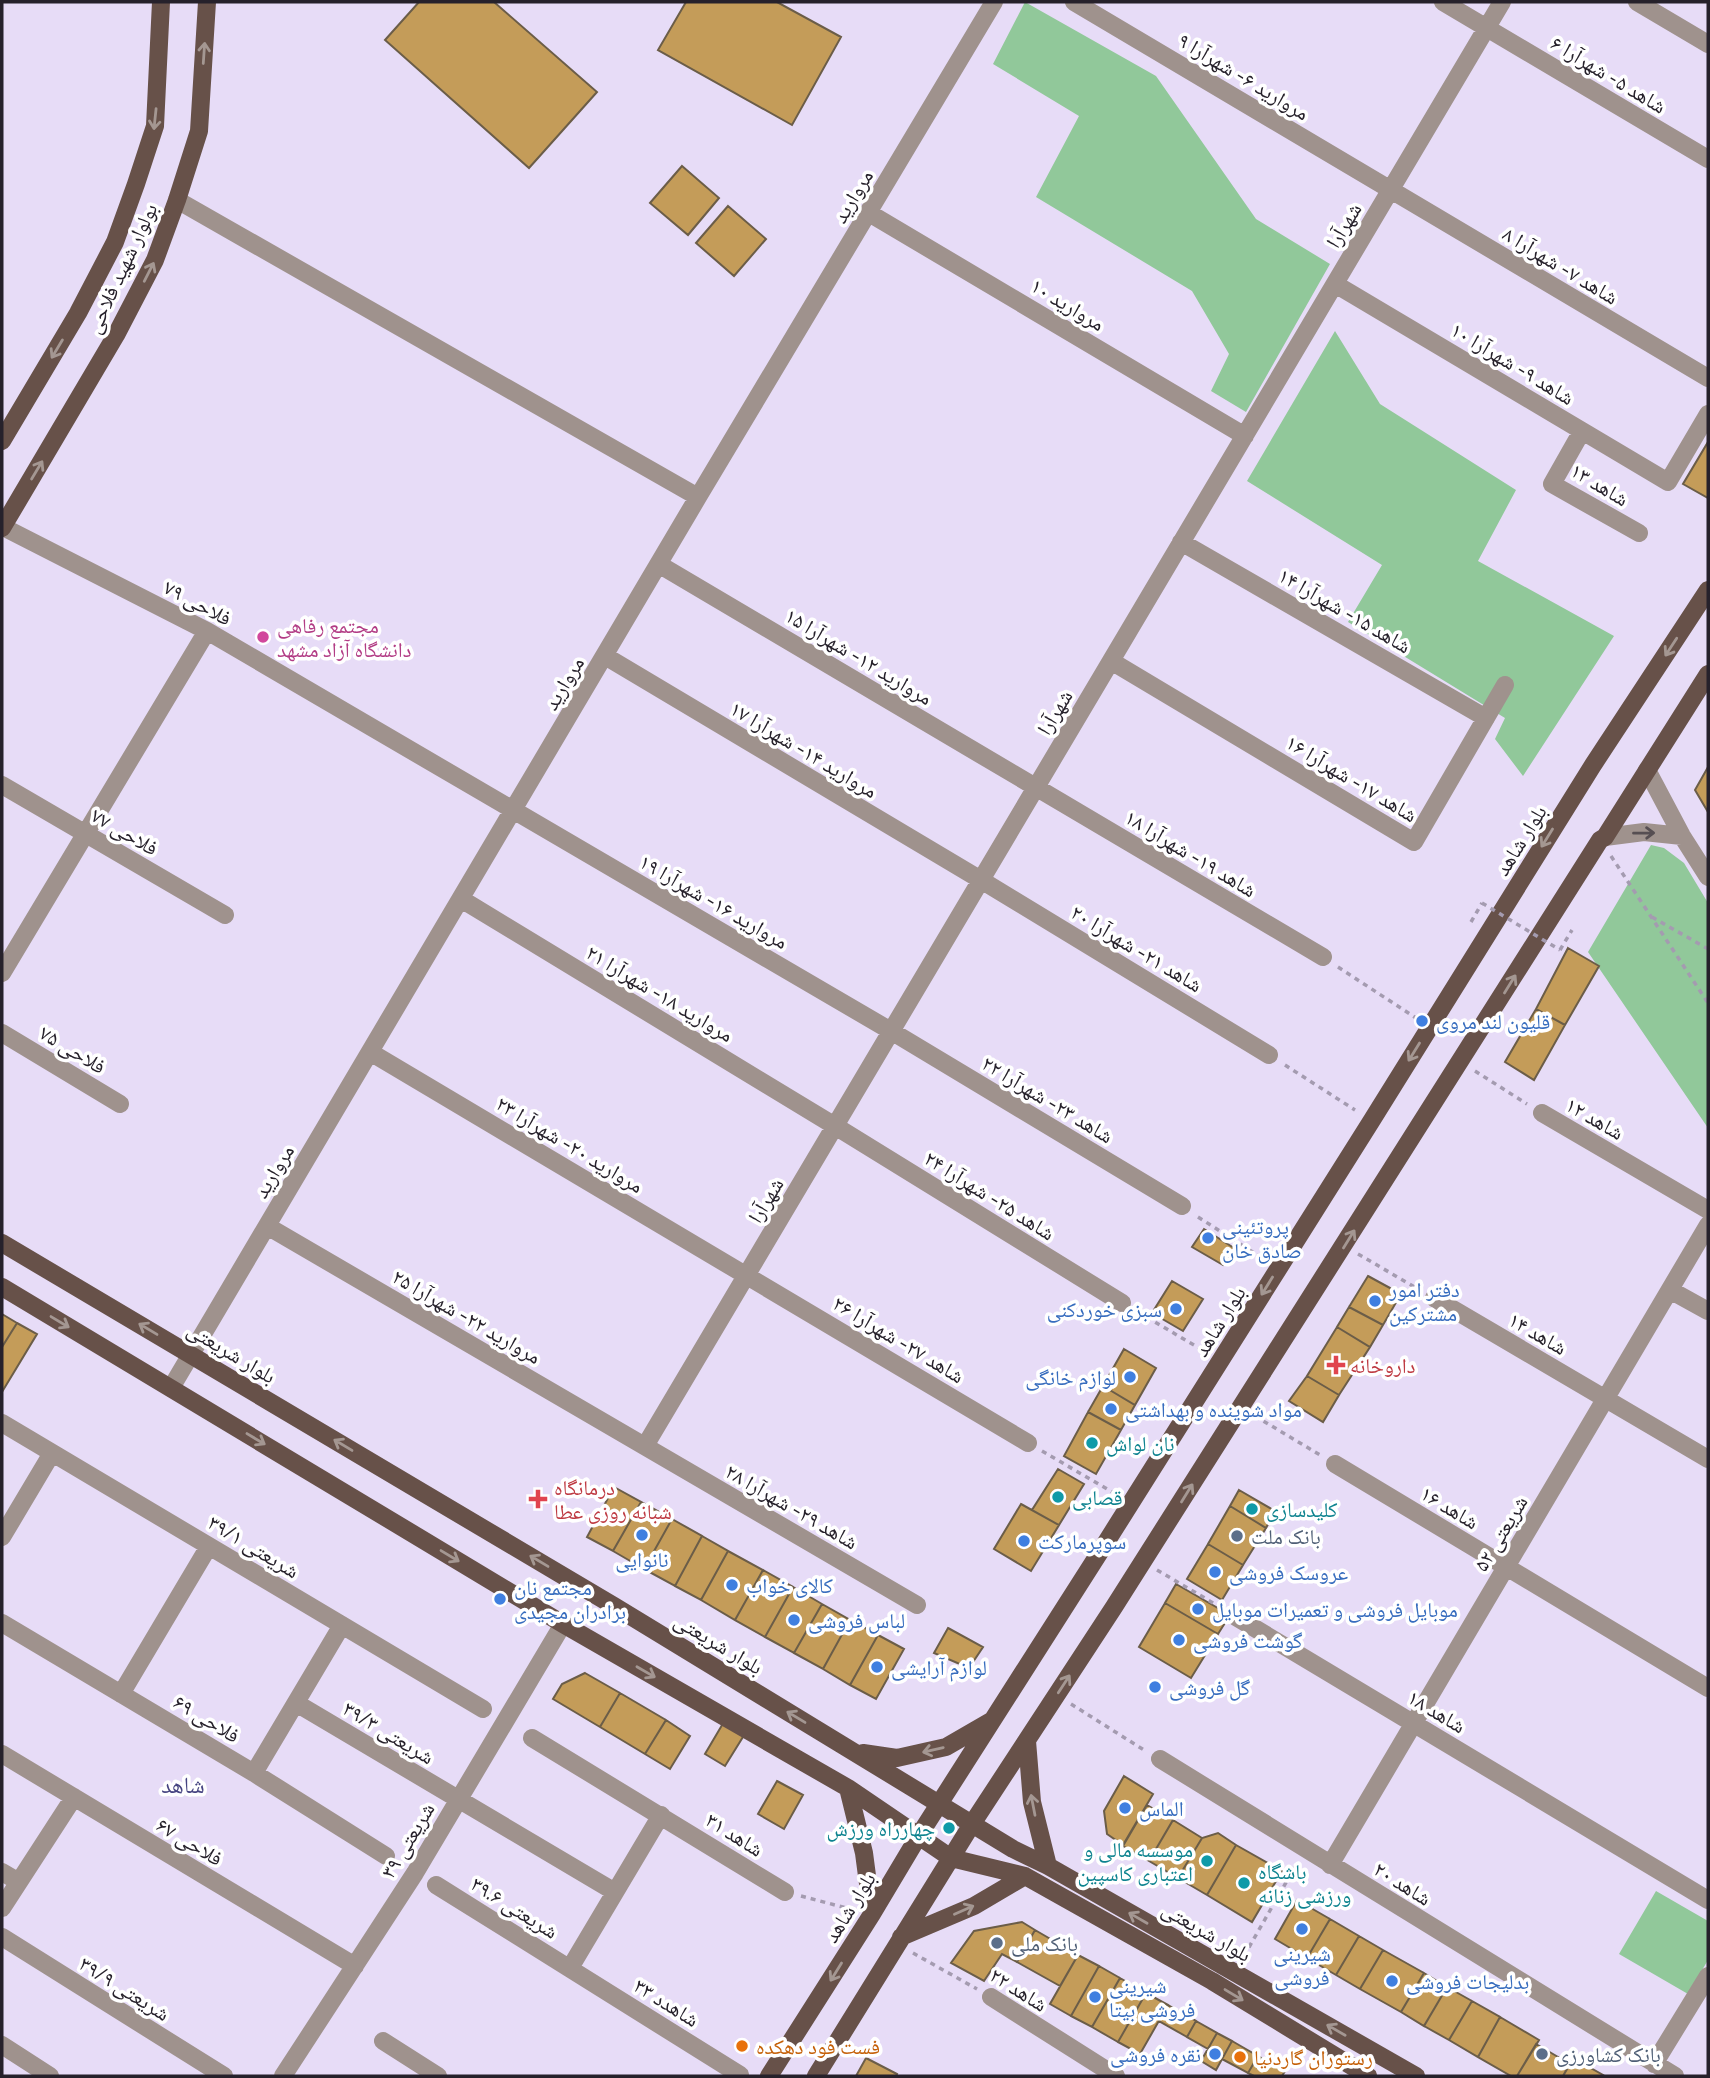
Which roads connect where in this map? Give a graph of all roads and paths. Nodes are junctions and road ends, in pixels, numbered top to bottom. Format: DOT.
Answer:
graph roads {
  1 [pos="160,2"];
  2 [pos="208,2"];
  3 [pos="1074,2"];
  4 [pos="1443,2"];
  5 [pos="1502,2"];
  6 [pos="1637,2"];
  7 [pos="990,3"];
  8 [pos="1487,28"];
  9 [pos="1708,44"];
  10 [pos="1708,159"];
  11 [pos="1391,190"];
  12 [pos="177,200"];
  13 [pos="869,212"];
  14 [pos="1335,284"];
  15 [pos="1708,378"];
  16 [pos="1708,414"];
  17 [pos="1582,431"];
  18 [pos="1245,436"];
  19 [pos="2,442"];
  20 [pos="698,497"];
  21 [pos="2,528"];
  22 [pos="1639,533"];
  23 [pos="1181,542"];
  24 [pos="660,565"];
  25 [pos="1708,590"];
  26 [pos="207,631"];
  27 [pos="605,656"];
  28 [pos="1111,661"];
  29 [pos="1708,674"];
  30 [pos="1505,685"];
  31 [pos="1486,718"];
  32 [pos="1647,770"];
  33 [pos="2,785"];
  34 [pos="1036,787"];
  35 [pos="514,810"];
  36 [pos="85,834"];
  37 [pos="1682,836"];
  38 [pos="1602,839"];
  39 [pos="1708,877"];
  40 [pos="981,880"];
  41 [pos="461,899"];
  42 [pos="225,915"];
  43 [pos="1650,916"];
  44 [pos="1471,922"];
  45 [pos="1573,930"];
  46 [pos="1708,949"];
  47 [pos="1322,957"];
  48 [pos="2,973"];
  49 [pos="1708,992"];
  50 [pos="1707,1001"];
  51 [pos="1429,1027"];
  52 [pos="891,1031"];
  53 [pos="2,1033"];
  54 [pos="370,1052"];
  55 [pos="1269,1055"];
  56 [pos="1461,1062"];
  57 [pos="121,1104"];
  58 [pos="1542,1114"];
  59 [pos="1372,1120"];
  60 [pos="835,1126"];
  61 [pos="1182,1206"];
  62 [pos="1708,1210"];
  63 [pos="1708,1225"];
  64 [pos="267,1226"];
  65 [pos="2,1243"];
  66 [pos="1344,1246"];
  67 [pos="1278,1269"];
  68 [pos="746,1275"];
  69 [pos="2,1287"];
  70 [pos="1670,1290"];
  71 [pos="1434,1298"];
  72 [pos="1122,1303"];
  73 [pos="1708,1311"];
  74 [pos="191,1354"];
  75 [pos="1221,1361"];
  76 [pos="171,1388"];
  77 [pos="1605,1399"];
  78 [pos="1241,1407"];
  79 [pos="2,1423"];
  80 [pos="1028,1443"];
  81 [pos="645,1446"];
  82 [pos="52,1453"];
  83 [pos="1708,1459"];
  84 [pos="1335,1464"];
  85 [pos="1131,1503"];
  86 [pos="4,1527"];
  87 [pos="209,1546"];
  88 [pos="1143,1561"];
  89 [pos="1506,1567"];
  90 [pos="917,1605"];
  91 [pos="1236,1617"];
  92 [pos="2,1623"];
  93 [pos="563,1624"];
  94 [pos="342,1625"];
  95 [pos="1708,1688"];
  96 [pos="121,1694"];
  97 [pos="1057,1696"];
  98 [pos="296,1703"];
  99 [pos="482,1709"];
  100 [pos="994,1719"];
  101 [pos="1414,1724"];
  102 [pos="532,1738"];
  103 [pos="1027,1741"];
  104 [pos="855,1752"];
  105 [pos="2,1754"];
  106 [pos="1160,1759"];
  107 [pos="254,1773"];
  108 [pos="848,1788"];
  109 [pos="74,1797"];
  110 [pos="459,1800"];
  111 [pos="940,1804"];
  112 [pos="661,1815"];
  113 [pos="972,1824"];
  114 [pos="918,1837"];
  115 [pos="1305,1850"];
  116 [pos="386,1856"];
  117 [pos="951,1858"];
  118 [pos="1330,1865"];
  119 [pos="1048,1866"];
  120 [pos="2,1872"];
  121 [pos="1026,1876"];
  122 [pos="19,1882"];
  123 [pos="436,1885"];
  124 [pos="615,1892"];
  125 [pos="785,1892"];
  126 [pos="1708,1900"];
  127 [pos="2,1908"];
  128 [pos="872,1914"];
  129 [pos="2,1937"];
  130 [pos="899,1940"];
  131 [pos="355,1966"];
  132 [pos="570,1968"];
  133 [pos="1235,1973"];
  134 [pos="1708,1976"];
  135 [pos="991,1997"];
  136 [pos="383,2041"];
  137 [pos="2,2045"];
  138 [pos="1654,2064"];
  139 [pos="740,2075"];
  140 [pos="50,2076"];
  141 [pos="225,2076"];
  142 [pos="283,2076"];
  143 [pos="438,2076"];
  144 [pos="769,2076"];
  145 [pos="816,2076"];
  146 [pos="1116,2076"];
  147 [pos="1368,2076"];
  148 [pos="1416,2076"];
  149 [pos="1675,2076"];
  1 -- 19 [label="main road, بولوار شهید فلاحی, one-way"];
  12 -- 2 [label="main road, بولوار شهید فلاحی, one-way"];
  3 -- 11 [label="street, مروارید ۶- شهرآرا ۹"];
  4 -- 8 [label="street, شاهد ۵- شهرآرا ۶"];
  5 -- 8 [label="street, شهرآرا"];
  6 -- 9 [label="street"];
  7 -- 13 [label="street, مروارید"];
  8 -- 10 [label="street, شاهد ۵- شهرآرا ۶"];
  8 -- 11 [label="street, شهرآرا"];
  11 -- 14 [label="street, شهرآرا"];
  11 -- 15 [label="street, شاهد ۷- شهرآرا ۸"];
  12 -- 20 [label="street"];
  21 -- 12 [label="main road, بولوار شهید فلاحی, one-way"];
  13 -- 18 [label="street, مروارید ۱۰"];
  13 -- 20 [label="street, مروارید"];
  14 -- 17 [label="street, شاهد ۹- شهرآرا ۱۰"];
  14 -- 18 [label="street, شهرآرا"];
  16 -- 17 [label="street, شاهد ۹- شهرآرا ۱۰"];
  17 -- 22 [label="street, شاهد ۱۳"];
  18 -- 23 [label="street, شهرآرا"];
  20 -- 24 [label="street, مروارید"];
  21 -- 26 [label="street, فلاحی ۷۹"];
  23 -- 28 [label="street, شهرآرا"];
  23 -- 31 [label="street, شاهد ۱۵- شهرآرا ۱۴"];
  24 -- 27 [label="street, مروارید"];
  24 -- 34 [label="street, مروارید ۱۲- شهرآرا ۱۵"];
  25 -- 51 [label="main road, بلوار شاهد, one-way"];
  26 -- 35 [label="street, فلاحی ۷۹"];
  26 -- 36 [label="street"];
  27 -- 35 [label="street, مروارید"];
  27 -- 40 [label="street, مروارید ۱۴- شهرآرا ۱۷"];
  28 -- 31 [label="street, شاهد ۱۷- شهرآرا ۱۶"];
  28 -- 34 [label="street, شهرآرا"];
  29 -- 32 [label="main road"];
  30 -- 31 [label="street, شاهد ۱۷- شهرآرا ۱۶"];
  32 -- 37 [label="street"];
  32 -- 38 [label="main road"];
  33 -- 36 [label="street, فلاحی ۷۷"];
  34 -- 40 [label="street, شهرآرا"];
  34 -- 47 [label="street, شاهد ۱۹- شهرآرا ۱۸"];
  35 -- 41 [label="street, مروارید"];
  35 -- 52 [label="street, مروارید ۱۶- شهرآرا ۱۹"];
  36 -- 42 [label="street, فلاحی ۷۷"];
  36 -- 48 [label="street"];
  38 -- 37 [label="street, one-way"];
  37 -- 39 [label="street"];
  38 -- 43 [label="path"];
  56 -- 38 [label="main road, one-way"];
  40 -- 52 [label="street, شهرآرا"];
  40 -- 55 [label="street, شاهد ۲۱- شهرآرا ۲۰"];
  41 -- 54 [label="street, مروارید"];
  41 -- 60 [label="street, مروارید ۱۸- شهرآرا ۲۱"];
  43 -- 46 [label="path"];
  43 -- 50 [label="path"];
  44 -- 45 [label="path, bridge"];
  47 -- 51 [label="path"];
  49 -- 50 [label="path"];
  51 -- 59 [label="main road, بلوار شاهد, one-way"];
  52 -- 60 [label="street, شهرآرا"];
  52 -- 61 [label="street, شاهد ۲۳- شهرآرا ۲۲"];
  53 -- 57 [label="street, فلاحی ۷۵"];
  54 -- 64 [label="street, مروارید"];
  54 -- 68 [label="street, مروارید ۲۰- شهرآرا ۲۳"];
  55 -- 59 [label="path"];
  56 -- 58 [label="path, شاهد ۱۲"];
  66 -- 56 [label="main road, one-way"];
  58 -- 62 [label="street, شاهد ۱۲"];
  59 -- 67 [label="main road, بلوار شاهد"];
  60 -- 68 [label="street, شهرآرا"];
  60 -- 72 [label="street, شاهد ۲۵- شهرآرا ۲۴"];
  61 -- 67 [label="path"];
  63 -- 70 [label="street, شریعتی ۵۲"];
  64 -- 74 [label="street, مروارید"];
  64 -- 81 [label="street, مروارید ۲۲- شهرآرا ۲۵"];
  74 -- 65 [label="main road, بلوار شریعتی, one-way"];
  66 -- 71 [label="path"];
  66 -- 78 [label="main road"];
  67 -- 75 [label="main road, بلوار شاهد, one-way"];
  68 -- 80 [label="street, شاهد ۲۷- شهرآرا ۲۶"];
  68 -- 81 [label="street, شهرآرا"];
  69 -- 76 [label="main road, بلوار شریعتی, one-way"];
  70 -- 73 [label="street"];
  70 -- 77 [label="street, شریعتی ۵۲"];
  71 -- 77 [label="street, شاهد ۱۴"];
  72 -- 75 [label="path"];
  74 -- 76 [label="street, مروارید"];
  104 -- 74 [label="main road, بلوار شریعتی, one-way"];
  75 -- 85 [label="main road, بلوار شاهد"];
  76 -- 93 [label="main road, بلوار شریعتی, one-way"];
  77 -- 83 [label="street, شاهد ۱۴"];
  77 -- 89 [label="street, شریعتی ۵۲"];
  78 -- 84 [label="path"];
  88 -- 78 [label="main road, one-way"];
  79 -- 82 [label="street, شریعتی ۳۹/۱"];
  80 -- 85 [label="path"];
  81 -- 90 [label="street, شاهد ۲۹- شهرآرا ۲۸"];
  82 -- 86 [label="street"];
  82 -- 87 [label="street, شریعتی ۳۹/۱"];
  84 -- 89 [label="street, شاهد ۱۶"];
  85 -- 100 [label="main road, بلوار شاهد"];
  87 -- 94 [label="street, شریعتی ۳۹/۱"];
  87 -- 96 [label="street"];
  88 -- 91 [label="path"];
  97 -- 88 [label="main road, one-way"];
  89 -- 95 [label="street, شاهد ۱۶"];
  89 -- 101 [label="street, شریعتی ۵۲"];
  91 -- 101 [label="street, شاهد ۱۸"];
  92 -- 96 [label="street, فلاحی ۶۹"];
  93 -- 108 [label="main road, بلوار شریعتی, one-way"];
  93 -- 110 [label="street, شریعتی ۳۹"];
  94 -- 98 [label="street"];
  94 -- 99 [label="street, شریعتی ۳۹/۱"];
  96 -- 107 [label="street, فلاحی ۶۹"];
  97 -- 103 [label="main road"];
  97 -- 106 [label="path"];
  98 -- 107 [label="street"];
  98 -- 110 [label="street, شریعتی ۳۹/۳"];
  100 -- 104 [label="main road, one-way"];
  100 -- 111 [label="main road, بلوار شاهد"];
  101 -- 118 [label="street, شریعتی ۵۲"];
  101 -- 126 [label="street, شاهد ۱۸"];
  102 -- 112 [label="street, شاهد ۳۱"];
  103 -- 113 [label="main road"];
  119 -- 103 [label="main road, one-way"];
  104 -- 111 [label="main road, بلوار شریعتی"];
  105 -- 109 [label="street, فلاحی ۶۷"];
  106 -- 115 [label="street, شاهد ۲۰"];
  107 -- 116 [label="street, فلاحی ۶۹"];
  108 -- 114 [label="main road, بلوار شریعتی"];
  108 -- 128 [label="main road"];
  109 -- 122 [label="street"];
  109 -- 131 [label="street, فلاحی ۶۷"];
  110 -- 124 [label="street, شریعتی ۳۹/۳"];
  110 -- 131 [label="street, شریعتی ۳۹"];
  111 -- 113 [label="main road, بلوار شریعتی"];
  111 -- 114 [label="main road, بلوار شاهد"];
  112 -- 124 [label="street"];
  112 -- 125 [label="street, شاهد ۳۱"];
  113 -- 117 [label="main road"];
  113 -- 119 [label="main road, بلوار شریعتی"];
  114 -- 117 [label="main road, بلوار شریعتی"];
  114 -- 128 [label="main road, بلوار شاهد"];
  115 -- 118 [label="street, شاهد ۲۰"];
  115 -- 133 [label="path"];
  117 -- 121 [label="main road, بلوار شریعتی"];
  117 -- 130 [label="main road"];
  118 -- 138 [label="street, شاهد ۲۰"];
  133 -- 119 [label="main road, بلوار شریعتی, one-way"];
  120 -- 122 [label="street"];
  130 -- 121 [label="main road, one-way"];
  121 -- 147 [label="main road, بلوار شریعتی, one-way"];
  122 -- 127 [label="street"];
  123 -- 132 [label="street, شریعتی ۳۹.۶"];
  124 -- 132 [label="street"];
  125 -- 128 [label="path"];
  128 -- 144 [label="main road, بلوار شاهد, one-way"];
  129 -- 141 [label="street, شریعتی ۳۹/۹"];
  130 -- 135 [label="path, شاهد ۲۲"];
  130 -- 145 [label="main road"];
  131 -- 142 [label="street, شریعتی ۳۹"];
  132 -- 139 [label="street, شاهدد ۳۳"];
  148 -- 133 [label="main road, بلوار شریعتی, one-way"];
  134 -- 138 [label="street"];
  135 -- 146 [label="street, شاهد ۲۲"];
  136 -- 143 [label="street"];
  137 -- 140 [label="street"];
  138 -- 149 [label="street, شاهد ۲۰"];
}
